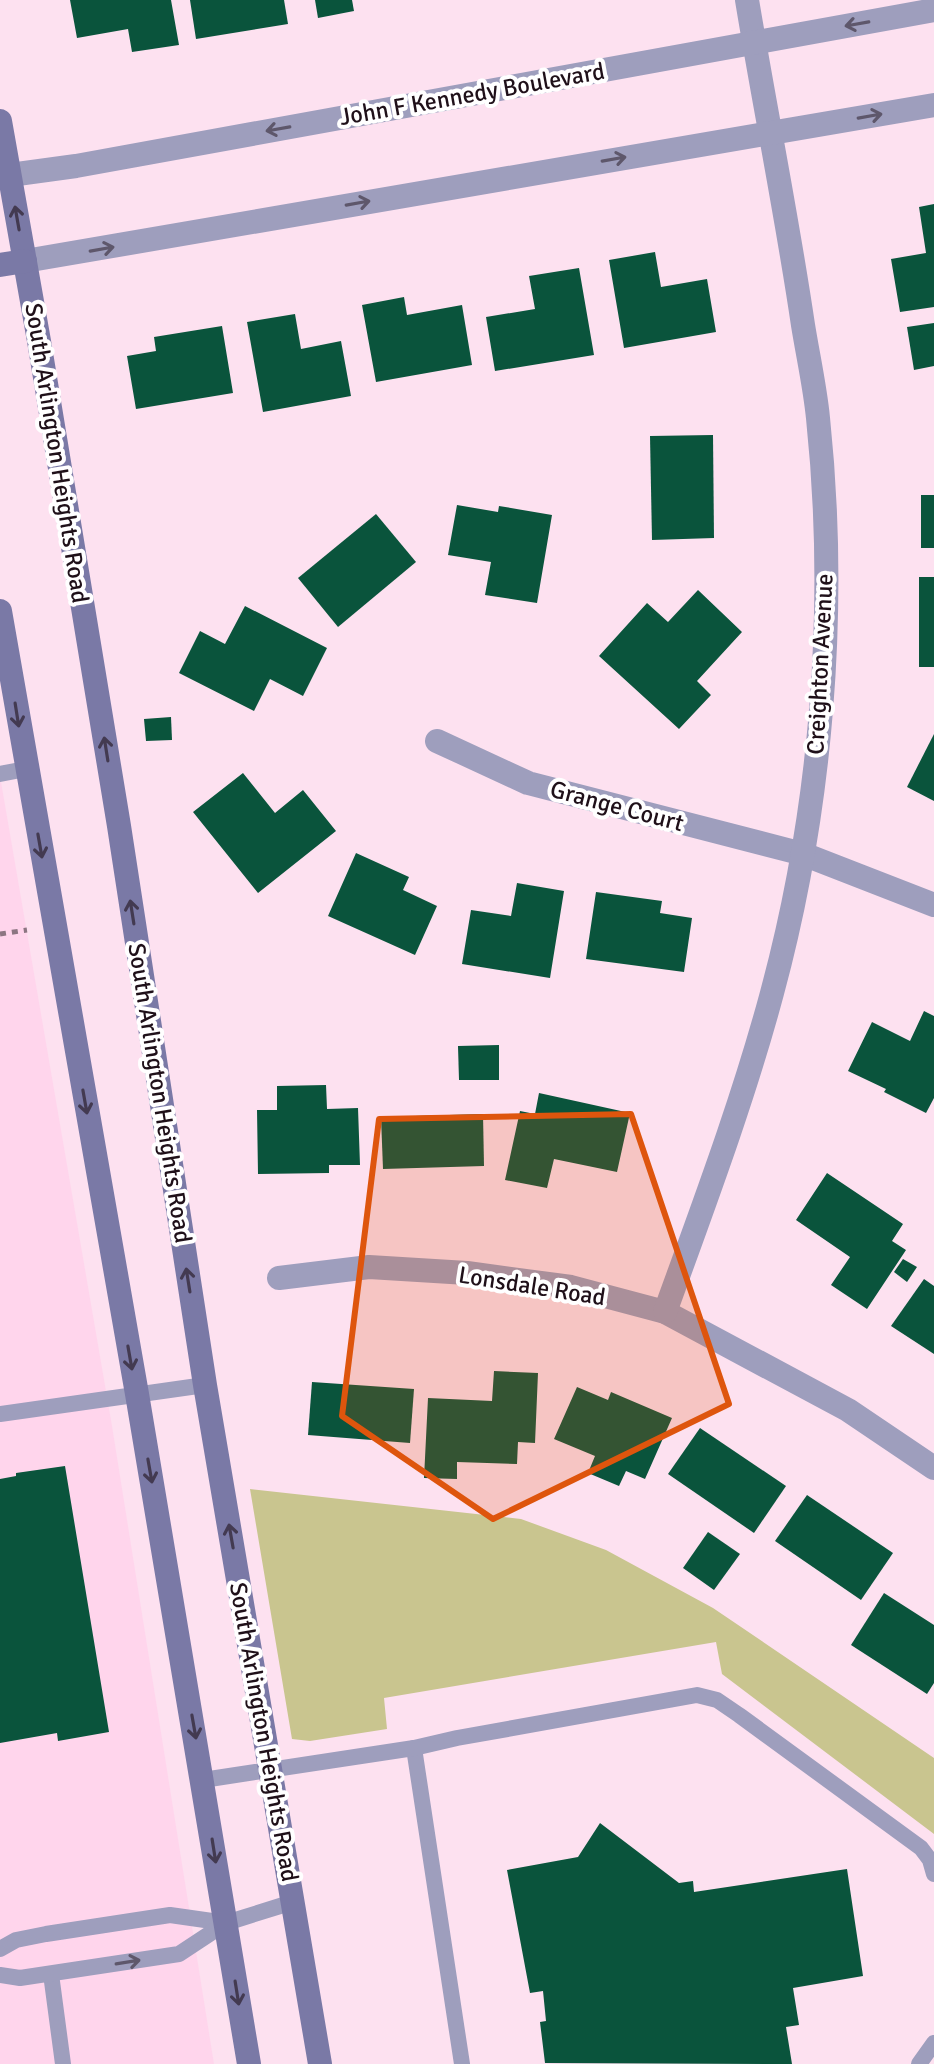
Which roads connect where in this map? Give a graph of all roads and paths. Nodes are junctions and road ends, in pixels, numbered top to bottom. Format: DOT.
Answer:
graph roads {
  1 [pos="747,0"];
  2 [pos="934,10"];
  3 [pos="754,43"];
  4 [pos="934,105"];
  5 [pos="0,121"];
  6 [pos="771,132"];
  7 [pos="5,176"];
  8 [pos="25,261"];
  9 [pos="0,265"];
  10 [pos="0,611"];
  11 [pos="437,741"];
  12 [pos="26,769"];
  13 [pos="0,774"];
  14 [pos="803,854"];
  15 [pos="934,905"];
  16 [pos="28,930"];
  17 [pos="0,934"];
  18 [pos="279,1278"];
  19 [pos="665,1312"];
  20 [pos="205,1385"];
  21 [pos="137,1394"];
  22 [pos="0,1413"];
  23 [pos="934,1468"];
  24 [pos="414,1748"];
  25 [pos="269,1769"];
  26 [pos="203,1780"];
  27 [pos="934,1874"];
  28 [pos="293,1902"];
  29 [pos="226,1923"];
  30 [pos="0,1949"];
  31 [pos="51,1974"];
  32 [pos="0,1975"];
  33 [pos="934,2043"];
  34 [pos="63,2064"];
  35 [pos="249,2064"];
  36 [pos="320,2064"];
  37 [pos="462,2064"];
  38 [pos="919,2064"];
  1 -- 3 [label="street, Creighton Avenue"];
  2 -- 3 [label="street, John F Kennedy Boulevard, one-way"];
  3 -- 6 [label="street, Creighton Avenue"];
  3 -- 7 [label="street, John F Kennedy Boulevard, one-way"];
  6 -- 4 [label="street, one-way"];
  5 -- 7 [label="main road, South Arlington Heights Road"];
  8 -- 6 [label="street, one-way"];
  6 -- 14 [label="street, Creighton Avenue"];
  8 -- 7 [label="main road, South Arlington Heights Road, one-way"];
  8 -- 9 [label="main road"];
  20 -- 8 [label="main road, South Arlington Heights Road, one-way"];
  10 -- 12 [label="main road, one-way"];
  11 -- 14 [label="street, Grange Court"];
  12 -- 13 [label="lane"];
  12 -- 21 [label="main road, one-way"];
  14 -- 15 [label="street, Grange Court"];
  14 -- 19 [label="street, Creighton Avenue"];
  16 -- 17 [label="path"];
  18 -- 19 [label="street, Lonsdale Road"];
  19 -- 23 [label="street, Lonsdale Road"];
  20 -- 21 [label="lane"];
  25 -- 20 [label="main road, South Arlington Heights Road, one-way"];
  21 -- 22 [label="lane"];
  21 -- 26 [label="main road, one-way"];
  24 -- 25 [label="lane"];
  24 -- 27 [label="lane"];
  24 -- 37 [label="lane"];
  25 -- 26 [label="lane"];
  25 -- 28 [label="main road, South Arlington Heights Road"];
  26 -- 29 [label="main road, one-way"];
  28 -- 29 [label="lane"];
  28 -- 36 [label="main road, South Arlington Heights Road"];
  29 -- 30 [label="lane"];
  31 -- 29 [label="lane, one-way"];
  29 -- 35 [label="main road, one-way"];
  31 -- 32 [label="lane"];
  31 -- 34 [label="lane"];
  33 -- 38 [label="lane"];
}
